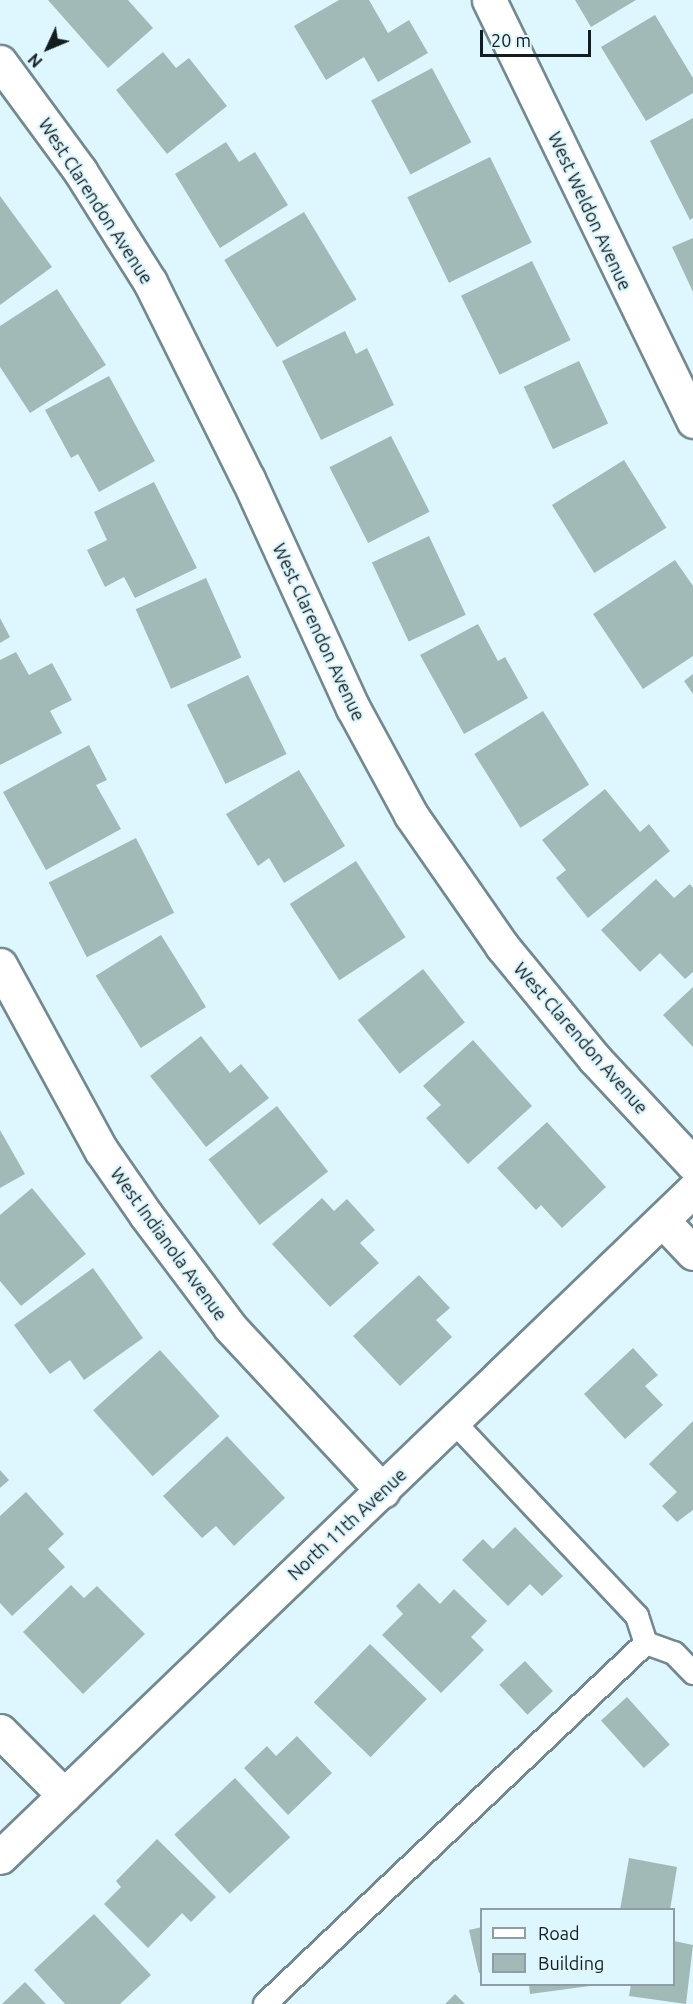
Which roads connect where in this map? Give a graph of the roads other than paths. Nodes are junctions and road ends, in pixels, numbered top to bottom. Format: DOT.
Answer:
graph roads {
  1 [pos="489,0"];
  2 [pos="0,62"];
  3 [pos="693,422"];
  4 [pos="0,965"];
  5 [pos="693,1164"];
  6 [pos="693,1190"];
  7 [pos="663,1221"];
  8 [pos="693,1253"];
  9 [pos="454,1422"];
  10 [pos="383,1491"];
  11 [pos="646,1642"];
  12 [pos="693,1673"];
  13 [pos="0,1731"];
  14 [pos="64,1795"];
  15 [pos="0,1857"];
  16 [pos="265,2004"];
  1 -- 3 [label="street, West Weldon Avenue"];
  2 -- 5 [label="street, West Clarendon Avenue"];
  4 -- 10 [label="street, West Indianola Avenue"];
  6 -- 7 [label="street, North 11th Avenue"];
  7 -- 8 [label="street"];
  7 -- 9 [label="street, North 11th Avenue"];
  9 -- 10 [label="street, North 11th Avenue"];
  9 -- 11 [label="lane"];
  10 -- 14 [label="street, North 11th Avenue"];
  11 -- 12 [label="lane"];
  11 -- 16 [label="lane"];
  13 -- 14 [label="street"];
  14 -- 15 [label="street, North 11th Avenue"];
}
